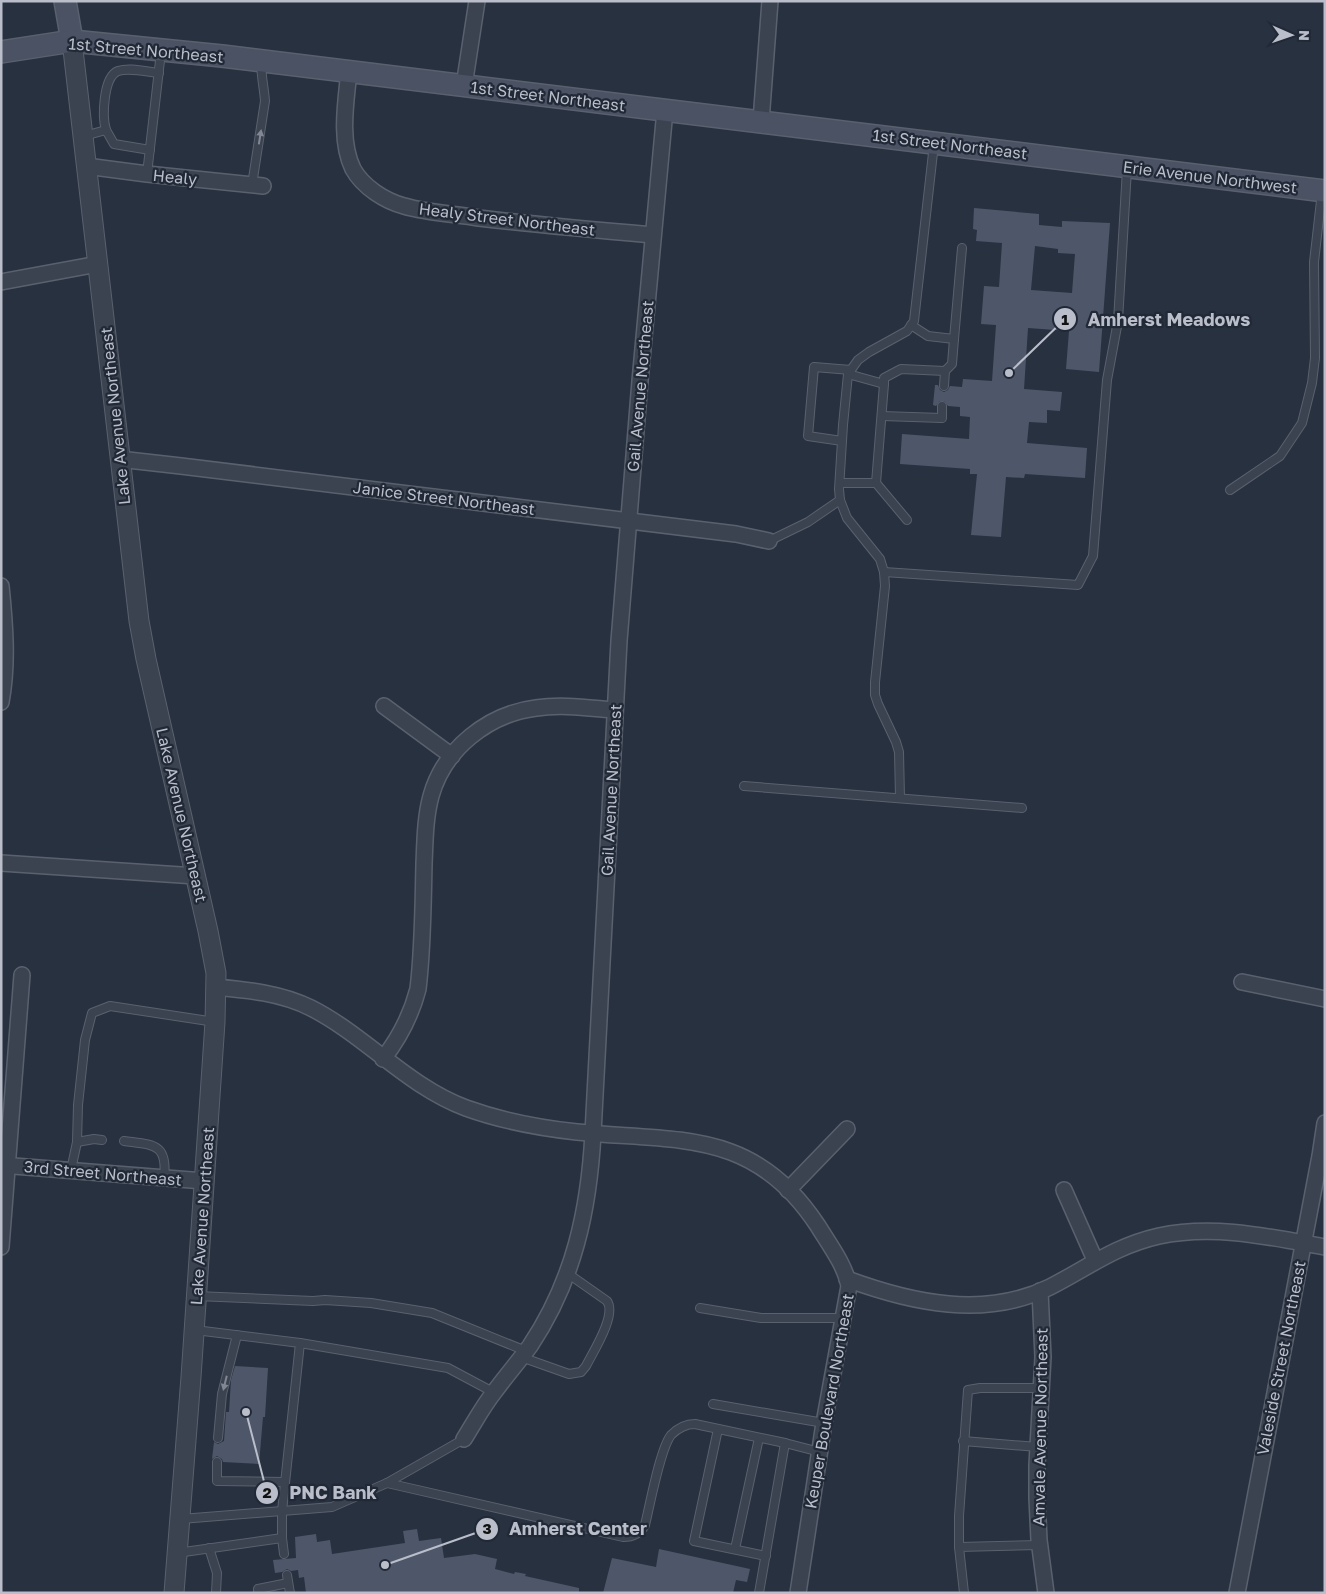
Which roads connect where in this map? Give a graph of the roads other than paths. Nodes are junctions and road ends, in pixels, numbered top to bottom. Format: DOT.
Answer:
graph roads {
  1 [pos="65,1"];
  2 [pos="477,1"];
  3 [pos="770,1"];
  4 [pos="72,41"];
  5 [pos="161,50"];
  6 [pos="1,52"];
  7 [pos="262,61"];
  8 [pos="349,71"];
  9 [pos="158,73"];
  10 [pos="464,86"];
  11 [pos="665,110"];
  12 [pos="761,122"];
  13 [pos="106,130"];
  14 [pos="82,136"];
  15 [pos="934,142"];
  16 [pos="150,150"];
  17 [pos="1096,162"];
  18 [pos="86,166"];
  19 [pos="1127,166"];
  20 [pos="147,174"];
  21 [pos="258,186"];
  22 [pos="1324,189"];
  23 [pos="653,235"];
  24 [pos="962,248"];
  25 [pos="98,264"];
  26 [pos="1,282"];
  27 [pos="912,325"];
  28 [pos="954,339"];
  29 [pos="945,371"];
  30 [pos="850,372"];
  31 [pos="884,384"];
  32 [pos="944,386"];
  33 [pos="942,406"];
  34 [pos="882,416"];
  35 [pos="842,442"];
  36 [pos="119,459"];
  37 [pos="840,483"];
  38 [pos="876,483"];
  39 [pos="1230,490"];
  40 [pos="840,500"];
  41 [pos="907,520"];
  42 [pos="629,521"];
  43 [pos="768,541"];
  44 [pos="884,572"];
  45 [pos="1,586"];
  46 [pos="1,702"];
  47 [pos="384,706"];
  48 [pos="615,710"];
  49 [pos="452,756"];
  50 [pos="744,786"];
  51 [pos="900,798"];
  52 [pos="1022,808"];
  53 [pos="1,863"];
  54 [pos="196,876"];
  55 [pos="22,976"];
  56 [pos="1242,982"];
  57 [pos="216,987"];
  58 [pos="1325,999"];
  59 [pos="215,1022"];
  60 [pos="384,1059"];
  61 [pos="1325,1123"];
  62 [pos="847,1129"];
  63 [pos="593,1133"];
  64 [pos="102,1140"];
  65 [pos="124,1141"];
  66 [pos="77,1142"];
  67 [pos="4,1165"];
  68 [pos="71,1170"];
  69 [pos="164,1178"];
  70 [pos="204,1181"];
  71 [pos="788,1190"];
  72 [pos="1064,1190"];
  73 [pos="1303,1243"];
  74 [pos="1,1247"];
  75 [pos="1325,1247"];
  76 [pos="1095,1260"];
  77 [pos="567,1273"];
  78 [pos="847,1279"];
  79 [pos="1040,1291"];
  80 [pos="196,1296"];
  81 [pos="700,1308"];
  82 [pos="843,1318"];
  83 [pos="194,1330"];
  84 [pos="237,1335"];
  85 [pos="300,1343"];
  86 [pos="524,1354"];
  87 [pos="1041,1388"];
  88 [pos="493,1392"];
  89 [pos="713,1404"];
  90 [pos="824,1423"];
  91 [pos="718,1429"];
  92 [pos="218,1438"];
  93 [pos="759,1438"];
  94 [pos="464,1440"];
  95 [pos="964,1441"];
  96 [pos="785,1443"];
  97 [pos="1038,1447"];
  98 [pos="820,1452"];
  99 [pos="218,1462"];
  100 [pos="284,1482"];
  101 [pos="387,1483"];
  102 [pos="282,1511"];
  103 [pos="180,1519"];
  104 [pos="282,1538"];
  105 [pos="1040,1545"];
  106 [pos="959,1547"];
  107 [pos="209,1548"];
  108 [pos="735,1550"];
  109 [pos="177,1553"];
  110 [pos="284,1554"];
  111 [pos="766,1556"];
  112 [pos="174,1593"];
  113 [pos="216,1593"];
  114 [pos="258,1593"];
  115 [pos="290,1593"];
  116 [pos="759,1593"];
  117 [pos="798,1593"];
  118 [pos="964,1593"];
  119 [pos="1046,1593"];
  120 [pos="1237,1593"];
  1 -- 4 [label="main road"];
  2 -- 10 [label="street"];
  3 -- 12 [label="street"];
  4 -- 5 [label="main road, 1st Street Northeast"];
  4 -- 6 [label="main road, 1st Street Northeast"];
  4 -- 14 [label="street, Lake Avenue Northeast"];
  5 -- 7 [label="main road, 1st Street Northeast"];
  5 -- 9 [label="lane"];
  7 -- 8 [label="main road, 1st Street Northeast"];
  21 -- 7 [label="lane, one-way"];
  8 -- 10 [label="main road, 1st Street Northeast"];
  8 -- 23 [label="street, Healy Street Northeast"];
  9 -- 13 [label="lane"];
  9 -- 16 [label="lane"];
  10 -- 11 [label="main road, 1st Street Northeast"];
  11 -- 12 [label="main road, 1st Street Northeast"];
  11 -- 23 [label="street, Gail Avenue Northeast"];
  12 -- 15 [label="main road, 1st Street Northeast"];
  13 -- 14 [label="lane"];
  13 -- 16 [label="lane"];
  14 -- 18 [label="street, Lake Avenue Northeast"];
  15 -- 17 [label="main road, 1st Street Northeast"];
  15 -- 27 [label="lane"];
  16 -- 20 [label="lane"];
  17 -- 19 [label="main road, Erie Avenue Northwest"];
  18 -- 20 [label="street, Healy"];
  18 -- 25 [label="street, Lake Avenue Northeast"];
  19 -- 22 [label="main road, Erie Avenue Northwest"];
  19 -- 44 [label="lane"];
  20 -- 21 [label="street, Healy"];
  22 -- 39 [label="lane"];
  23 -- 42 [label="street, Gail Avenue Northeast"];
  24 -- 28 [label="lane"];
  25 -- 26 [label="street"];
  25 -- 36 [label="street, Lake Avenue Northeast"];
  27 -- 28 [label="lane"];
  27 -- 30 [label="lane"];
  28 -- 29 [label="lane"];
  29 -- 31 [label="lane"];
  29 -- 32 [label="lane"];
  30 -- 31 [label="lane"];
  30 -- 35 [label="lane"];
  30 -- 35 [label="lane"];
  31 -- 34 [label="lane"];
  33 -- 34 [label="lane"];
  34 -- 38 [label="lane"];
  35 -- 37 [label="lane"];
  36 -- 42 [label="street, Janice Street Northeast"];
  36 -- 54 [label="street, Lake Avenue Northeast"];
  37 -- 38 [label="lane"];
  37 -- 40 [label="lane"];
  38 -- 41 [label="lane"];
  40 -- 43 [label="lane"];
  40 -- 44 [label="lane"];
  42 -- 43 [label="street, Janice Street Northeast"];
  42 -- 48 [label="street, Gail Avenue Northeast"];
  44 -- 51 [label="lane"];
  45 -- 46 [label="street"];
  47 -- 49 [label="street"];
  48 -- 49 [label="street"];
  48 -- 63 [label="street, Gail Avenue Northeast"];
  49 -- 60 [label="street"];
  50 -- 51 [label="lane"];
  51 -- 52 [label="lane"];
  53 -- 54 [label="street"];
  54 -- 57 [label="street, Lake Avenue Northeast"];
  55 -- 67 [label="street"];
  56 -- 58 [label="street"];
  57 -- 59 [label="street, Lake Avenue Northeast"];
  57 -- 60 [label="street, Keuper Boulevard Northeast"];
  59 -- 66 [label="lane"];
  59 -- 70 [label="street, Lake Avenue Northeast"];
  60 -- 63 [label="street, Keuper Boulevard Northeast"];
  61 -- 73 [label="street, Valeside Street Northeast"];
  62 -- 71 [label="street"];
  63 -- 71 [label="street, Keuper Boulevard Northeast"];
  63 -- 77 [label="street, Gail Avenue Northeast"];
  64 -- 66 [label="lane"];
  65 -- 69 [label="lane"];
  66 -- 68 [label="lane"];
  67 -- 68 [label="street, 3rd Street Northeast"];
  67 -- 74 [label="street"];
  68 -- 69 [label="street, 3rd Street Northeast"];
  69 -- 70 [label="street, 3rd Street Northeast"];
  70 -- 80 [label="street, Lake Avenue Northeast"];
  71 -- 78 [label="street, Keuper Boulevard Northeast"];
  72 -- 76 [label="street"];
  73 -- 75 [label="street"];
  73 -- 76 [label="street"];
  73 -- 120 [label="street, Valeside Street Northeast"];
  76 -- 79 [label="street"];
  77 -- 86 [label="street, Gail Avenue Northeast"];
  77 -- 86 [label="lane"];
  78 -- 79 [label="street"];
  78 -- 82 [label="street, Keuper Boulevard Northeast"];
  79 -- 87 [label="street, Amvale Avenue Northeast"];
  80 -- 83 [label="street, Lake Avenue Northeast"];
  80 -- 86 [label="lane"];
  81 -- 82 [label="lane"];
  82 -- 90 [label="street, Keuper Boulevard Northeast"];
  83 -- 84 [label="lane"];
  83 -- 103 [label="street, Lake Avenue Northeast"];
  84 -- 85 [label="lane"];
  84 -- 92 [label="lane, one-way"];
  85 -- 88 [label="lane"];
  85 -- 100 [label="lane"];
  86 -- 88 [label="street, Gail Avenue Northeast"];
  87 -- 95 [label="lane"];
  87 -- 97 [label="street, Amvale Avenue Northeast"];
  88 -- 94 [label="street, Gail Avenue Northeast"];
  89 -- 90 [label="lane"];
  90 -- 98 [label="street, Keuper Boulevard Northeast"];
  91 -- 93 [label="lane"];
  91 -- 101 [label="lane"];
  91 -- 108 [label="lane"];
  93 -- 96 [label="lane"];
  93 -- 108 [label="lane"];
  94 -- 101 [label="lane"];
  95 -- 97 [label="lane"];
  95 -- 106 [label="lane"];
  96 -- 98 [label="lane"];
  96 -- 111 [label="lane"];
  97 -- 105 [label="street, Amvale Avenue Northeast"];
  98 -- 117 [label="street, Keuper Boulevard Northeast"];
  99 -- 100 [label="lane"];
  100 -- 102 [label="lane"];
  101 -- 102 [label="lane"];
  102 -- 103 [label="lane"];
  102 -- 104 [label="lane"];
  103 -- 109 [label="street, Lake Avenue Northeast"];
  104 -- 107 [label="lane"];
  104 -- 110 [label="lane"];
  105 -- 106 [label="lane"];
  105 -- 119 [label="street, Amvale Avenue Northeast"];
  106 -- 118 [label="lane"];
  107 -- 109 [label="lane"];
  107 -- 113 [label="lane"];
  108 -- 111 [label="lane"];
  109 -- 112 [label="street, Lake Avenue Northeast"];
  111 -- 116 [label="lane"];
  114 -- 115 [label="lane"];
}
